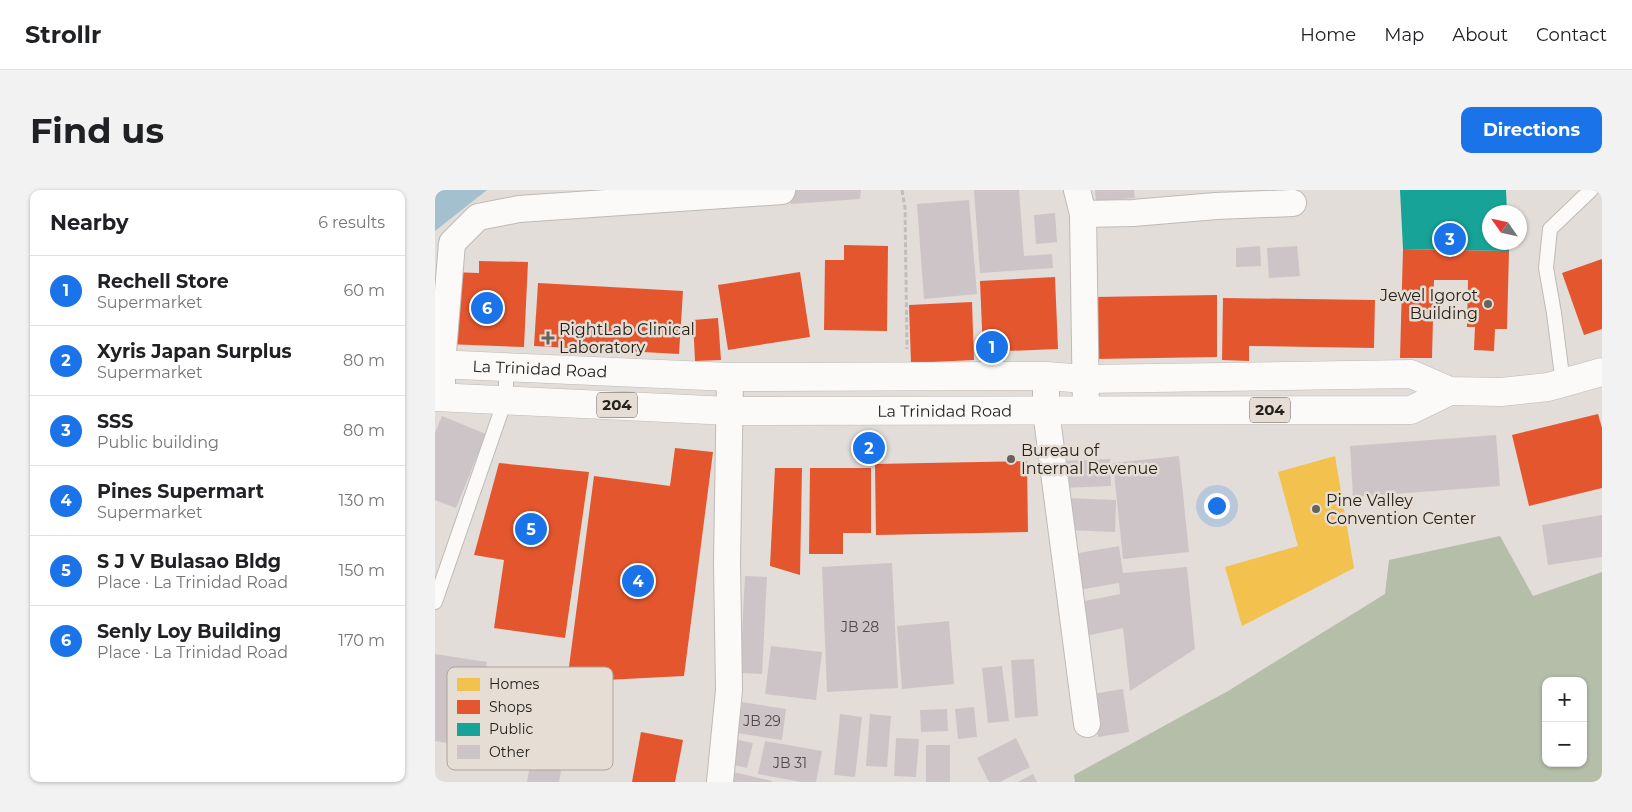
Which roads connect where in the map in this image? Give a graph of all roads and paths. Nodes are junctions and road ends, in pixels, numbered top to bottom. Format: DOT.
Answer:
graph roads {
  1 [pos="902,190"];
  2 [pos="1591,190"];
  3 [pos="782,191"];
  4 [pos="1215,198"];
  5 [pos="1080,202"];
  6 [pos="1293,203"];
  7 [pos="438,364"];
  8 [pos="507,368"];
  9 [pos="1602,372"];
  10 [pos="1046,376"];
  11 [pos="731,377"];
  12 [pos="908,378"];
  13 [pos="1086,379"];
  14 [pos="1563,384"];
  15 [pos="1450,391"];
  16 [pos="438,397"];
  17 [pos="505,400"];
  18 [pos="730,411"];
  19 [pos="1046,411"];
  20 [pos="1086,411"];
  21 [pos="435,602"];
  22 [pos="1087,724"];
  23 [pos="720,782"];
  1 -- 12 [label="path"];
  2 -- 14 [label="lane"];
  3 -- 7 [label="street"];
  4 -- 5 [label="street"];
  4 -- 6 [label="street"];
  5 -- 13 [label="street"];
  7 -- 8 [label="highway, La Trinidad Road / 204"];
  7 -- 16 [label="street"];
  8 -- 11 [label="highway, La Trinidad Road / 204"];
  8 -- 17 [label="lane"];
  9 -- 14 [label="highway, La Trinidad Road / 204"];
  10 -- 12 [label="highway, La Trinidad Road / 204"];
  10 -- 13 [label="highway, La Trinidad Road / 204"];
  10 -- 19 [label="street"];
  11 -- 12 [label="highway, La Trinidad Road / 204"];
  11 -- 18 [label="street"];
  13 -- 15 [label="highway, La Trinidad Road / 204"];
  13 -- 20 [label="street"];
  14 -- 15 [label="highway, La Trinidad Road / 204"];
  15 -- 20 [label="highway, La Trinidad Road / 204"];
  16 -- 17 [label="highway, La Trinidad Road / 204"];
  17 -- 18 [label="highway, La Trinidad Road / 204"];
  17 -- 21 [label="lane"];
  18 -- 19 [label="highway, La Trinidad Road / 204"];
  18 -- 23 [label="street"];
  19 -- 20 [label="highway, La Trinidad Road / 204"];
  19 -- 22 [label="street"];
}
